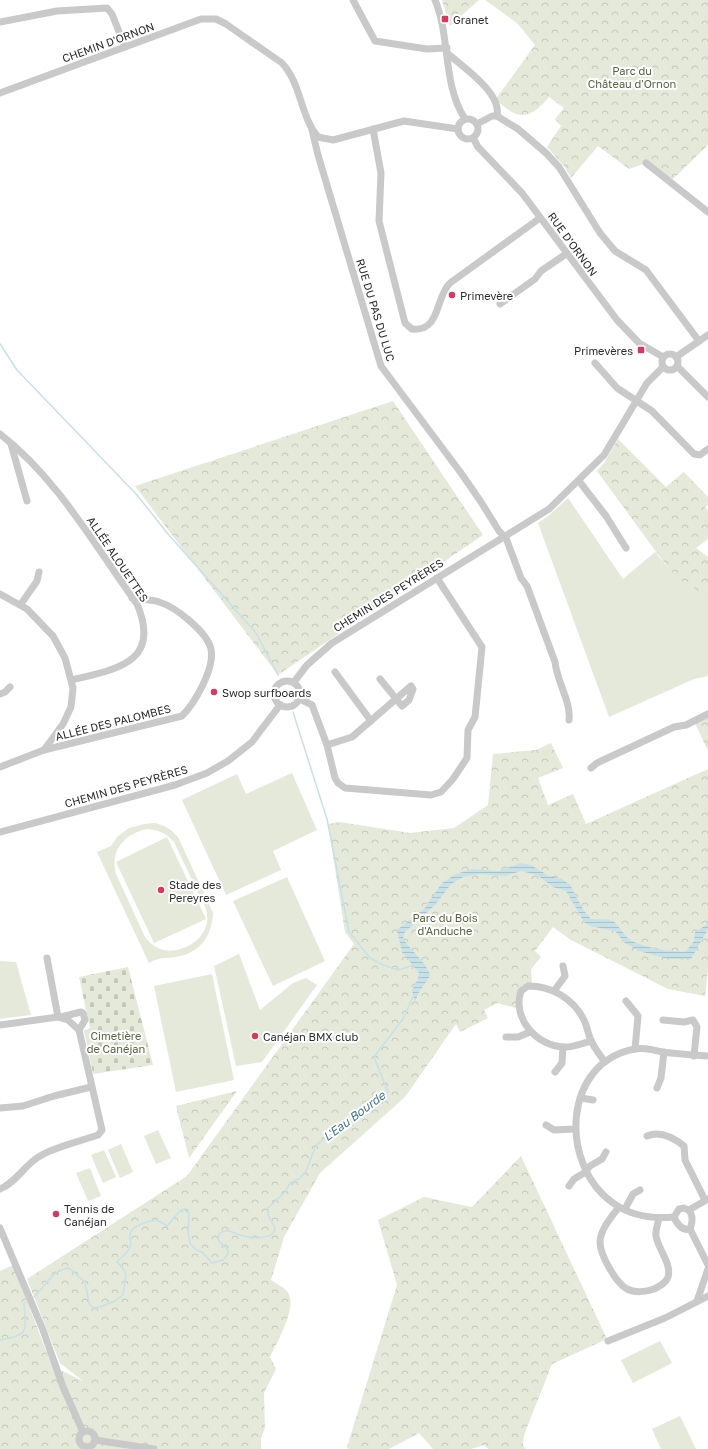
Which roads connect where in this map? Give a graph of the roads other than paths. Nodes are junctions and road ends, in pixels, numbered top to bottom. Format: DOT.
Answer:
graph roads {
  1 [pos="353,0"];
  2 [pos="435,0"];
  3 [pos="108,4"];
  4 [pos="0,22"];
  5 [pos="223,22"];
  6 [pos="125,47"];
  7 [pos="447,51"];
  8 [pos="0,93"];
  9 [pos="497,116"];
  10 [pos="465,119"];
  11 [pos="477,124"];
  12 [pos="373,129"];
  13 [pos="458,129"];
  14 [pos="312,130"];
  15 [pos="474,138"];
  16 [pos="326,139"];
  17 [pos="318,151"];
  18 [pos="646,163"];
  19 [pos="708,212"];
  20 [pos="540,218"];
  21 [pos="566,254"];
  22 [pos="500,304"];
  23 [pos="708,335"];
  24 [pos="699,341"];
  25 [pos="663,357"];
  26 [pos="676,357"];
  27 [pos="596,363"];
  28 [pos="677,366"];
  29 [pos="663,367"];
  30 [pos="708,398"];
  31 [pos="636,400"];
  32 [pos="0,434"];
  33 [pos="11,444"];
  34 [pos="708,449"];
  35 [pos="579,481"];
  36 [pos="27,501"];
  37 [pos="504,536"];
  38 [pos="626,548"];
  39 [pos="39,572"];
  40 [pos="436,578"];
  41 [pos="0,594"];
  42 [pos="132,598"];
  43 [pos="21,604"];
  44 [pos="335,672"];
  45 [pos="380,679"];
  46 [pos="72,680"];
  47 [pos="294,682"];
  48 [pos="10,687"];
  49 [pos="0,694"];
  50 [pos="300,699"];
  51 [pos="280,705"];
  52 [pos="708,714"];
  53 [pos="569,720"];
  54 [pos="371,721"];
  55 [pos="327,745"];
  56 [pos="44,750"];
  57 [pos="0,767"];
  58 [pos="591,768"];
  59 [pos="0,832"];
  60 [pos="47,958"];
  61 [pos="563,966"];
  62 [pos="554,991"];
  63 [pos="626,1001"];
  64 [pos="59,1017"];
  65 [pos="663,1020"];
  66 [pos="0,1025"];
  67 [pos="79,1030"];
  68 [pos="530,1032"];
  69 [pos="506,1036"];
  70 [pos="591,1041"];
  71 [pos="563,1047"];
  72 [pos="635,1049"];
  73 [pos="664,1052"];
  74 [pos="694,1056"];
  75 [pos="708,1056"];
  76 [pos="605,1062"];
  77 [pos="555,1072"];
  78 [pos="91,1087"];
  79 [pos="657,1088"];
  80 [pos="581,1098"];
  81 [pos="593,1100"];
  82 [pos="0,1108"];
  83 [pos="546,1125"];
  84 [pos="575,1129"];
  85 [pos="647,1136"];
  86 [pos="606,1152"];
  87 [pos="587,1170"];
  88 [pos="569,1186"];
  89 [pos="0,1189"];
  90 [pos="640,1190"];
  91 [pos="707,1199"];
  92 [pos="622,1208"];
  93 [pos="689,1210"];
  94 [pos="674,1217"];
  95 [pos="659,1218"];
  96 [pos="0,1228"];
  97 [pos="690,1229"];
  98 [pos="708,1265"];
  99 [pos="708,1269"];
  100 [pos="708,1296"];
  101 [pos="697,1301"];
  102 [pos="608,1341"];
  103 [pos="83,1432"];
  104 [pos="95,1440"];
  105 [pos="85,1448"];
  106 [pos="154,1449"];
  1 -- 7 [label="street"];
  2 -- 7 [label="street"];
  3 -- 4 [label="street"];
  3 -- 6 [label="street"];
  5 -- 6 [label="street, CHEMIN D'ORNON"];
  5 -- 14 [label="street, RUE DU PAS DU LUC"];
  6 -- 8 [label="street, CHEMIN D'ORNON"];
  7 -- 9 [label="street"];
  7 -- 10 [label="street"];
  9 -- 11 [label="street"];
  9 -- 24 [label="street"];
  10 -- 11 [label="street"];
  10 -- 13 [label="street"];
  11 -- 15 [label="street"];
  12 -- 13 [label="street"];
  12 -- 16 [label="street"];
  12 -- 20 [label="street"];
  13 -- 15 [label="street"];
  14 -- 16 [label="street"];
  14 -- 17 [label="street, RUE DU PAS DU LUC"];
  15 -- 20 [label="street, RUE D'ORNON"];
  16 -- 17 [label="street"];
  17 -- 37 [label="street, RUE DU PAS DU LUC"];
  18 -- 19 [label="street"];
  20 -- 21 [label="street, RUE D'ORNON"];
  21 -- 22 [label="street"];
  21 -- 25 [label="street, RUE D'ORNON"];
  23 -- 24 [label="street"];
  24 -- 26 [label="street"];
  25 -- 26 [label="street"];
  25 -- 29 [label="street"];
  26 -- 28 [label="street"];
  27 -- 31 [label="street"];
  28 -- 29 [label="street"];
  28 -- 30 [label="street"];
  29 -- 31 [label="street, CHEMIN DES PEYRÈRES"];
  31 -- 34 [label="street"];
  31 -- 35 [label="street, CHEMIN DES PEYRÈRES"];
  32 -- 33 [label="street, ALLÉE ALOUETTES"];
  33 -- 36 [label="street"];
  33 -- 42 [label="street, ALLÉE ALOUETTES"];
  35 -- 37 [label="street, CHEMIN DES PEYRÈRES"];
  35 -- 38 [label="street"];
  37 -- 40 [label="street, CHEMIN DES PEYRÈRES"];
  37 -- 53 [label="street, RUE DU PAS DU LUC"];
  39 -- 43 [label="street"];
  40 -- 47 [label="street, CHEMIN DES PEYRÈRES"];
  40 -- 55 [label="street"];
  41 -- 43 [label="street"];
  42 -- 46 [label="street, ALLÉE ALOUETTES"];
  42 -- 56 [label="street, ALLÉE DES PALOMBES"];
  43 -- 46 [label="street"];
  44 -- 54 [label="street"];
  45 -- 54 [label="street"];
  46 -- 56 [label="street"];
  47 -- 50 [label="street"];
  47 -- 51 [label="street"];
  48 -- 49 [label="street"];
  50 -- 51 [label="street"];
  50 -- 55 [label="street"];
  51 -- 59 [label="street, CHEMIN DES PEYRÈRES"];
  52 -- 58 [label="street"];
  54 -- 55 [label="street"];
  56 -- 57 [label="street, ALLÉE DES PALOMBES"];
  60 -- 64 [label="street"];
  61 -- 62 [label="street"];
  62 -- 68 [label="street"];
  62 -- 70 [label="street"];
  63 -- 72 [label="street"];
  64 -- 66 [label="street"];
  64 -- 67 [label="street"];
  64 -- 67 [label="street"];
  65 -- 74 [label="street"];
  67 -- 78 [label="street"];
  68 -- 69 [label="street"];
  68 -- 71 [label="street"];
  70 -- 71 [label="street"];
  70 -- 76 [label="street"];
  71 -- 77 [label="street"];
  72 -- 73 [label="street"];
  72 -- 76 [label="street"];
  73 -- 74 [label="street"];
  73 -- 79 [label="street"];
  74 -- 75 [label="street"];
  76 -- 80 [label="street"];
  78 -- 82 [label="street"];
  78 -- 89 [label="street"];
  80 -- 81 [label="street"];
  80 -- 84 [label="street"];
  83 -- 84 [label="street"];
  84 -- 87 [label="street"];
  85 -- 91 [label="street"];
  86 -- 87 [label="street"];
  87 -- 88 [label="street"];
  87 -- 92 [label="street"];
  90 -- 92 [label="street"];
  91 -- 93 [label="street"];
  92 -- 95 [label="street"];
  92 -- 95 [label="street"];
  93 -- 94 [label="street"];
  93 -- 97 [label="street"];
  94 -- 95 [label="street"];
  94 -- 97 [label="street"];
  96 -- 103 [label="street"];
  97 -- 98 [label="street"];
  99 -- 101 [label="street"];
  100 -- 101 [label="street"];
  101 -- 102 [label="street"];
  103 -- 104 [label="street"];
  103 -- 105 [label="street"];
  104 -- 105 [label="street"];
  104 -- 106 [label="street"];
}
